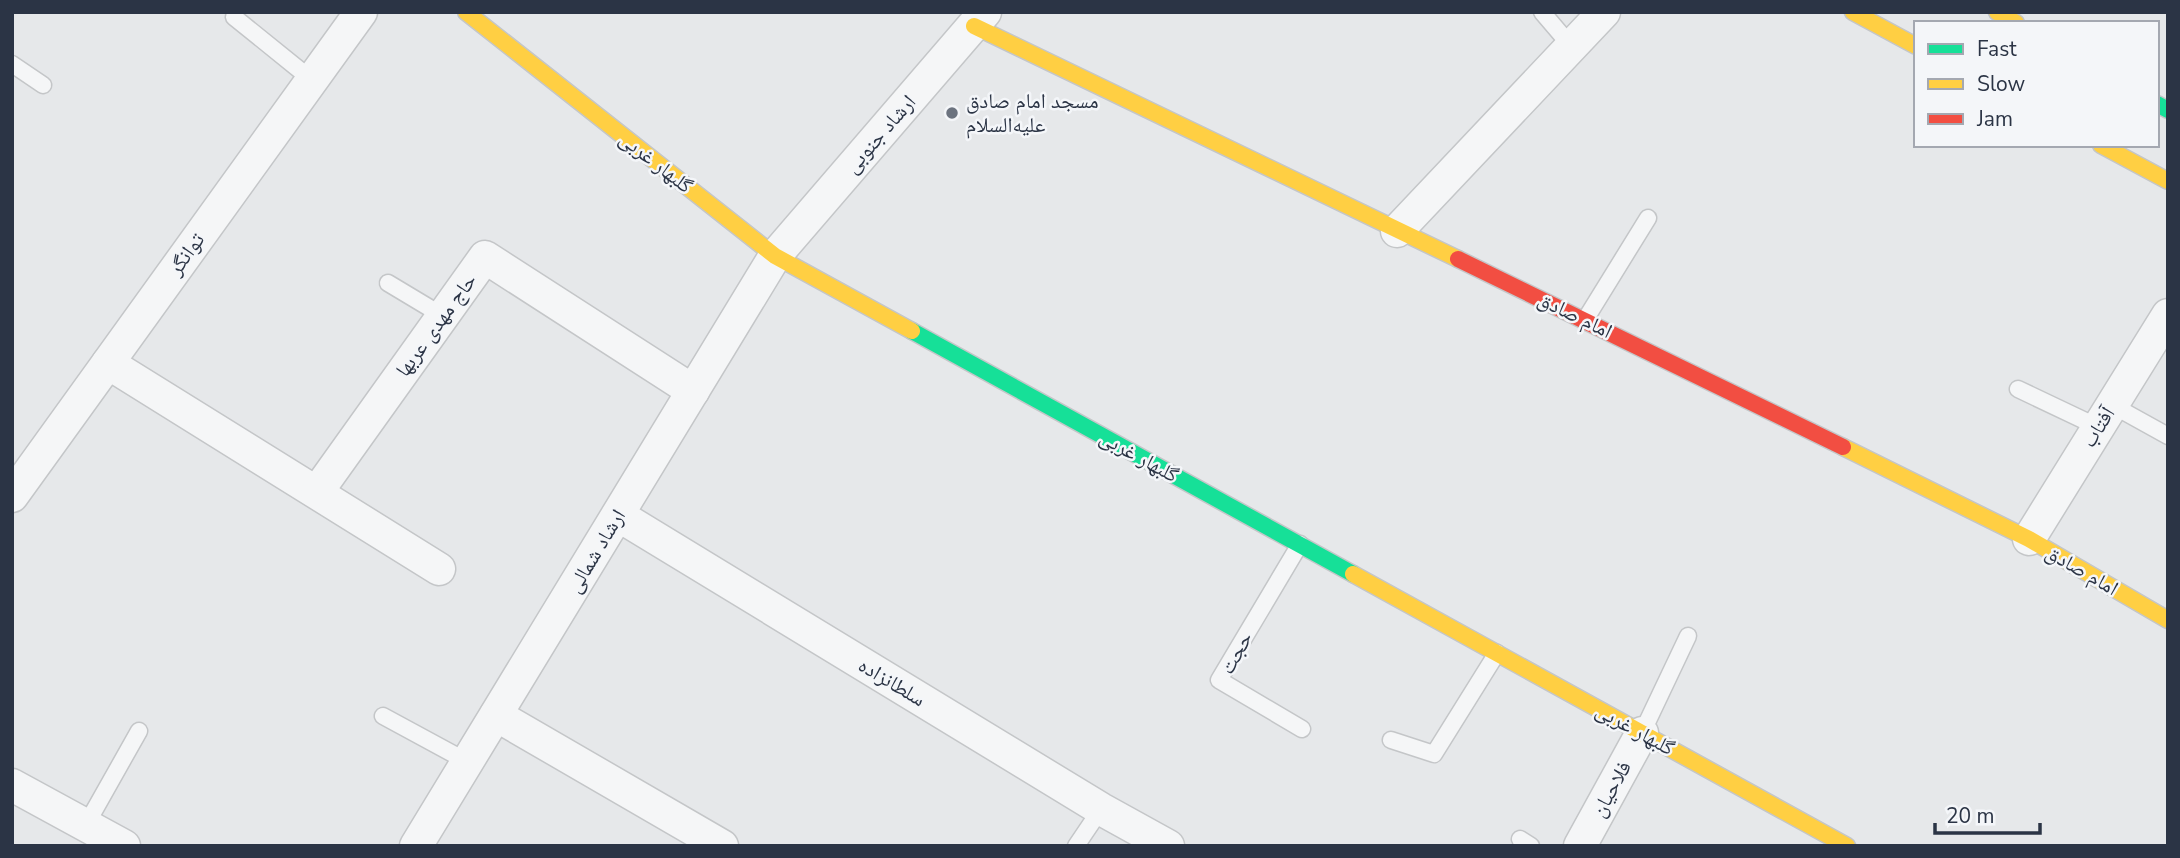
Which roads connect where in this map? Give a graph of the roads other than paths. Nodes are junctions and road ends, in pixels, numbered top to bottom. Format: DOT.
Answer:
graph roads {
  1 [pos="361,12"];
  2 [pos="466,12"];
  3 [pos="1542,12"];
  4 [pos="1604,12"];
  5 [pos="1853,12"];
  6 [pos="234,17"];
  7 [pos="972,17"];
  8 [pos="1914,45"];
  9 [pos="1571,46"];
  10 [pos="12,64"];
  11 [pos="312,80"];
  12 [pos="43,85"];
  13 [pos="2105,147"];
  14 [pos="2168,181"];
  15 [pos="1648,218"];
  16 [pos="1397,231"];
  17 [pos="775,256"];
  18 [pos="388,283"];
  19 [pos="2168,315"];
  20 [pos="443,316"];
  21 [pos="1586,320"];
  22 [pos="108,363"];
  23 [pos="2018,389"];
  24 [pos="693,391"];
  25 [pos="2105,416"];
  26 [pos="2168,436"];
  27 [pos="317,492"];
  28 [pos="12,496"];
  29 [pos="618,515"];
  30 [pos="2029,539"];
  31 [pos="1300,544"];
  32 [pos="439,569"];
  33 [pos="2168,620"];
  34 [pos="1688,636"];
  35 [pos="1497,653"];
  36 [pos="496,715"];
  37 [pos="383,716"];
  38 [pos="1302,729"];
  39 [pos="139,731"];
  40 [pos="1642,733"];
  41 [pos="1391,740"];
  42 [pos="468,762"];
  43 [pos="12,785"];
  44 [pos="1101,809"];
  45 [pos="86,825"];
  46 [pos="124,846"];
  47 [pos="416,846"];
  48 [pos="722,846"];
  49 [pos="1076,846"];
  50 [pos="1168,846"];
  51 [pos="1580,846"];
  52 [pos="1847,846"];
  1 -- 11 [label="street, توانگر"];
  2 -- 17 [label="street, گلبهار غربی"];
  3 -- 9 [label="lane"];
  4 -- 9 [label="street"];
  5 -- 8 [label="street"];
  6 -- 11 [label="lane"];
  7 -- 16 [label="street, امام صادق"];
  7 -- 17 [label="street, ارشاد جنوبی"];
  9 -- 16 [label="street"];
  10 -- 12 [label="lane"];
  11 -- 22 [label="street, توانگر"];
  13 -- 14 [label="street"];
  15 -- 21 [label="lane"];
  16 -- 21 [label="street, امام صادق"];
  17 -- 24 [label="street, ارشاد شمالی"];
  17 -- 31 [label="street, گلبهار غربی"];
  18 -- 20 [label="lane"];
  19 -- 25 [label="street, آفتاب"];
  20 -- 24 [label="street, حاج مهدی عربها"];
  20 -- 27 [label="street, حاج مهدی عربها"];
  21 -- 30 [label="street, امام صادق"];
  22 -- 27 [label="street"];
  22 -- 28 [label="street, توانگر"];
  23 -- 25 [label="lane"];
  24 -- 29 [label="street, ارشاد شمالی"];
  25 -- 26 [label="lane"];
  25 -- 30 [label="street, آفتاب"];
  27 -- 32 [label="street"];
  29 -- 36 [label="street, ارشاد شمالی"];
  29 -- 44 [label="street, سلطانزاده"];
  30 -- 33 [label="street, امام صادق"];
  31 -- 35 [label="street, گلبهار غربی"];
  31 -- 38 [label="lane, حجت"];
  34 -- 40 [label="lane"];
  35 -- 40 [label="street, گلبهار غربی"];
  35 -- 41 [label="lane"];
  36 -- 42 [label="street, ارشاد شمالی"];
  36 -- 48 [label="street"];
  37 -- 42 [label="lane"];
  39 -- 45 [label="lane"];
  40 -- 51 [label="street, فلاحیان"];
  40 -- 52 [label="street, گلبهار غربی"];
  42 -- 47 [label="street, ارشاد شمالی"];
  43 -- 45 [label="street"];
  44 -- 49 [label="lane"];
  44 -- 50 [label="street, سلطانزاده"];
  45 -- 46 [label="street"];
}
